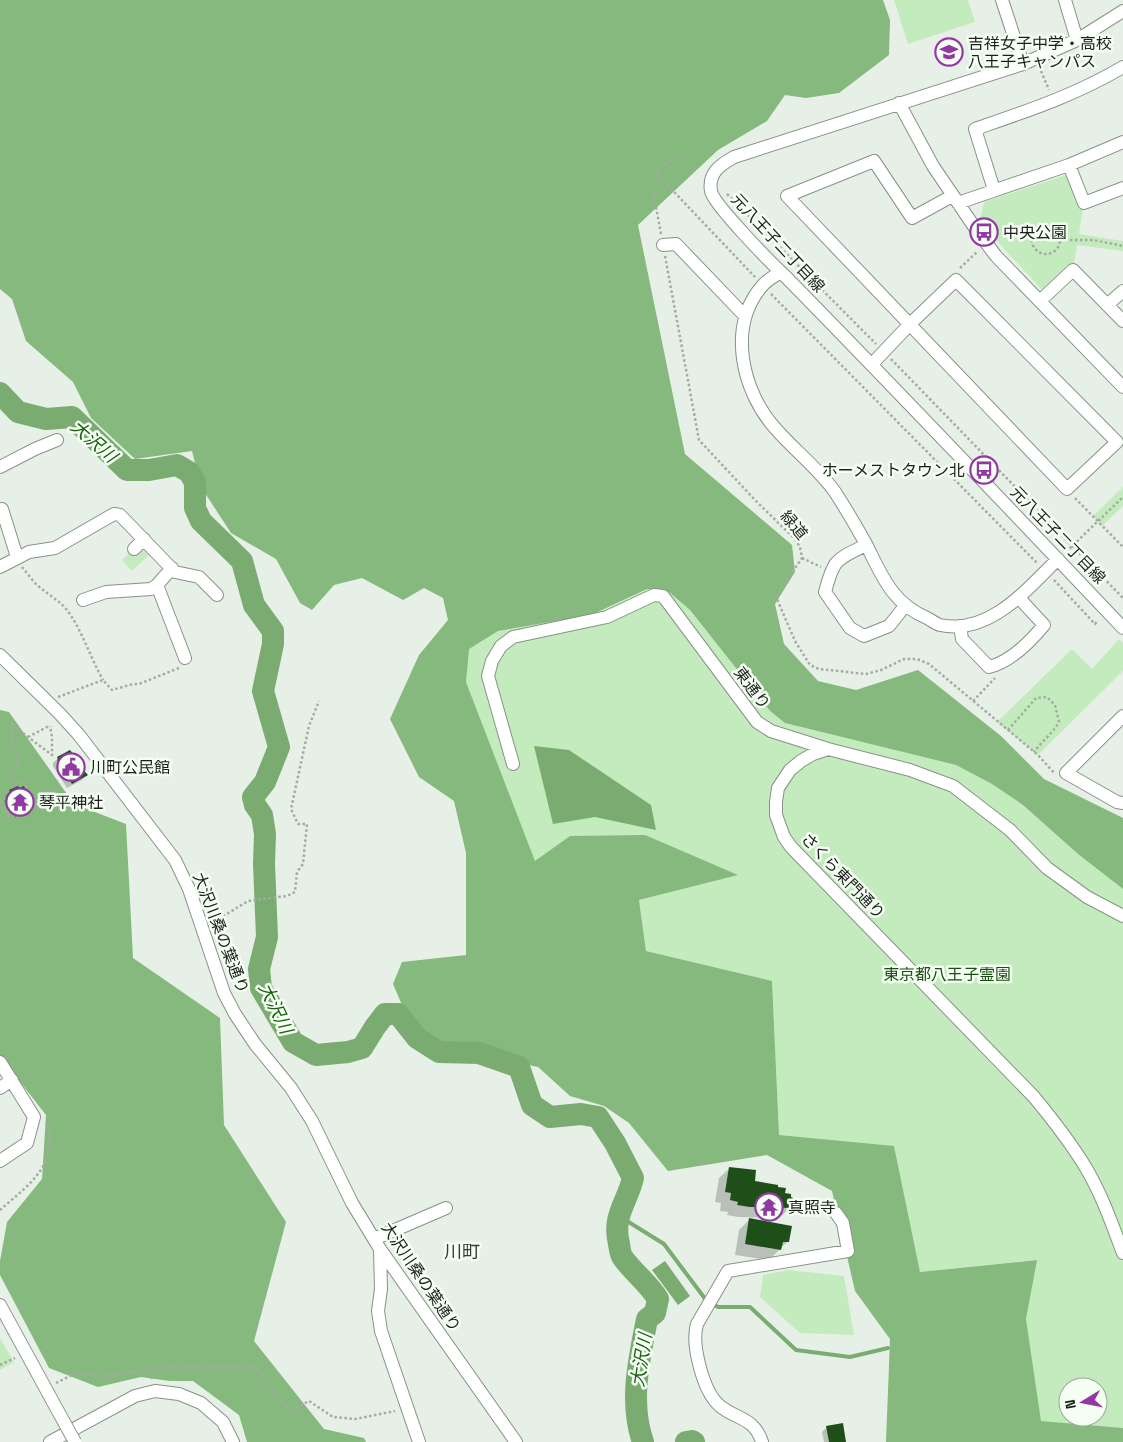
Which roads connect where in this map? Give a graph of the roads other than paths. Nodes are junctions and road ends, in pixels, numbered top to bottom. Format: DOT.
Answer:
graph roads {
  1 [pos="1002,0"];
  2 [pos="1065,0"];
  3 [pos="1123,11"];
  4 [pos="1078,40"];
  5 [pos="1023,64"];
  6 [pos="1123,67"];
  7 [pos="898,104"];
  8 [pos="1123,142"];
  9 [pos="1069,165"];
  10 [pos="1123,188"];
  11 [pos="994,190"];
  12 [pos="955,200"];
  13 [pos="663,245"];
  14 [pos="780,272"];
  15 [pos="1123,291"];
  16 [pos="1041,300"];
  17 [pos="1107,305"];
  18 [pos="745,316"];
  19 [pos="1123,321"];
  20 [pos="910,324"];
  21 [pos="872,364"];
  22 [pos="1123,387"];
  23 [pos="1120,439"];
  24 [pos="57,440"];
  25 [pos="0,467"];
  26 [pos="2,509"];
  27 [pos="144,539"];
  28 [pos="866,544"];
  29 [pos="134,549"];
  30 [pos="1062,556"];
  31 [pos="16,558"];
  32 [pos="0,567"];
  33 [pos="172,568"];
  34 [pos="157,585"];
  35 [pos="217,595"];
  36 [pos="1019,598"];
  37 [pos="83,600"];
  38 [pos="905,606"];
  39 [pos="960,626"];
  40 [pos="1123,628"];
  41 [pos="0,655"];
  42 [pos="185,662"];
  43 [pos="1123,716"];
  44 [pos="828,749"];
  45 [pos="513,764"];
  46 [pos="1123,803"];
  47 [pos="1123,916"];
  48 [pos="0,1062"];
  49 [pos="12,1080"];
  50 [pos="0,1088"];
  51 [pos="0,1161"];
  52 [pos="446,1208"];
  53 [pos="836,1213"];
  54 [pos="377,1244"];
  55 [pos="1123,1253"];
  56 [pos="0,1305"];
  57 [pos="50,1442"];
  58 [pos="75,1442"];
  59 [pos="233,1442"];
  60 [pos="419,1442"];
  61 [pos="516,1442"];
  62 [pos="762,1442"];
  1 -- 5 [label="street"];
  2 -- 4 [label="street"];
  3 -- 4 [label="street, 元八王子二丁目線"];
  4 -- 5 [label="street, 元八王子二丁目線"];
  5 -- 7 [label="street, 元八王子二丁目線"];
  6 -- 11 [label="street"];
  7 -- 12 [label="street"];
  7 -- 14 [label="street, 元八王子二丁目線"];
  8 -- 9 [label="street"];
  9 -- 10 [label="street"];
  9 -- 11 [label="street"];
  11 -- 12 [label="street"];
  12 -- 16 [label="street"];
  12 -- 20 [label="street"];
  13 -- 18 [label="street"];
  14 -- 18 [label="street"];
  14 -- 21 [label="street, 元八王子二丁目線"];
  15 -- 17 [label="street"];
  16 -- 17 [label="street"];
  16 -- 22 [label="street"];
  17 -- 19 [label="street"];
  18 -- 28 [label="street"];
  20 -- 21 [label="street"];
  20 -- 23 [label="street"];
  20 -- 23 [label="street"];
  21 -- 30 [label="street, 元八王子二丁目線"];
  24 -- 25 [label="street"];
  26 -- 31 [label="street"];
  27 -- 29 [label="street"];
  27 -- 31 [label="street"];
  27 -- 33 [label="street"];
  28 -- 38 [label="street"];
  28 -- 38 [label="street"];
  30 -- 36 [label="street"];
  30 -- 40 [label="street, 元八王子二丁目線"];
  31 -- 32 [label="street"];
  33 -- 34 [label="street"];
  33 -- 35 [label="street"];
  34 -- 37 [label="street"];
  34 -- 42 [label="street"];
  36 -- 39 [label="street"];
  36 -- 39 [label="street"];
  38 -- 39 [label="street"];
  41 -- 54 [label="street, 大沢川桑の葉通り"];
  43 -- 46 [label="street"];
  44 -- 45 [label="street, 東通り"];
  44 -- 47 [label="street"];
  44 -- 55 [label="street, さくら東門通り"];
  48 -- 49 [label="street"];
  49 -- 50 [label="street"];
  49 -- 51 [label="street"];
  52 -- 54 [label="street"];
  53 -- 62 [label="street"];
  54 -- 60 [label="street"];
  54 -- 61 [label="street, 大沢川桑の葉通り"];
  56 -- 58 [label="street, bridge"];
  57 -- 59 [label="street"];
}
